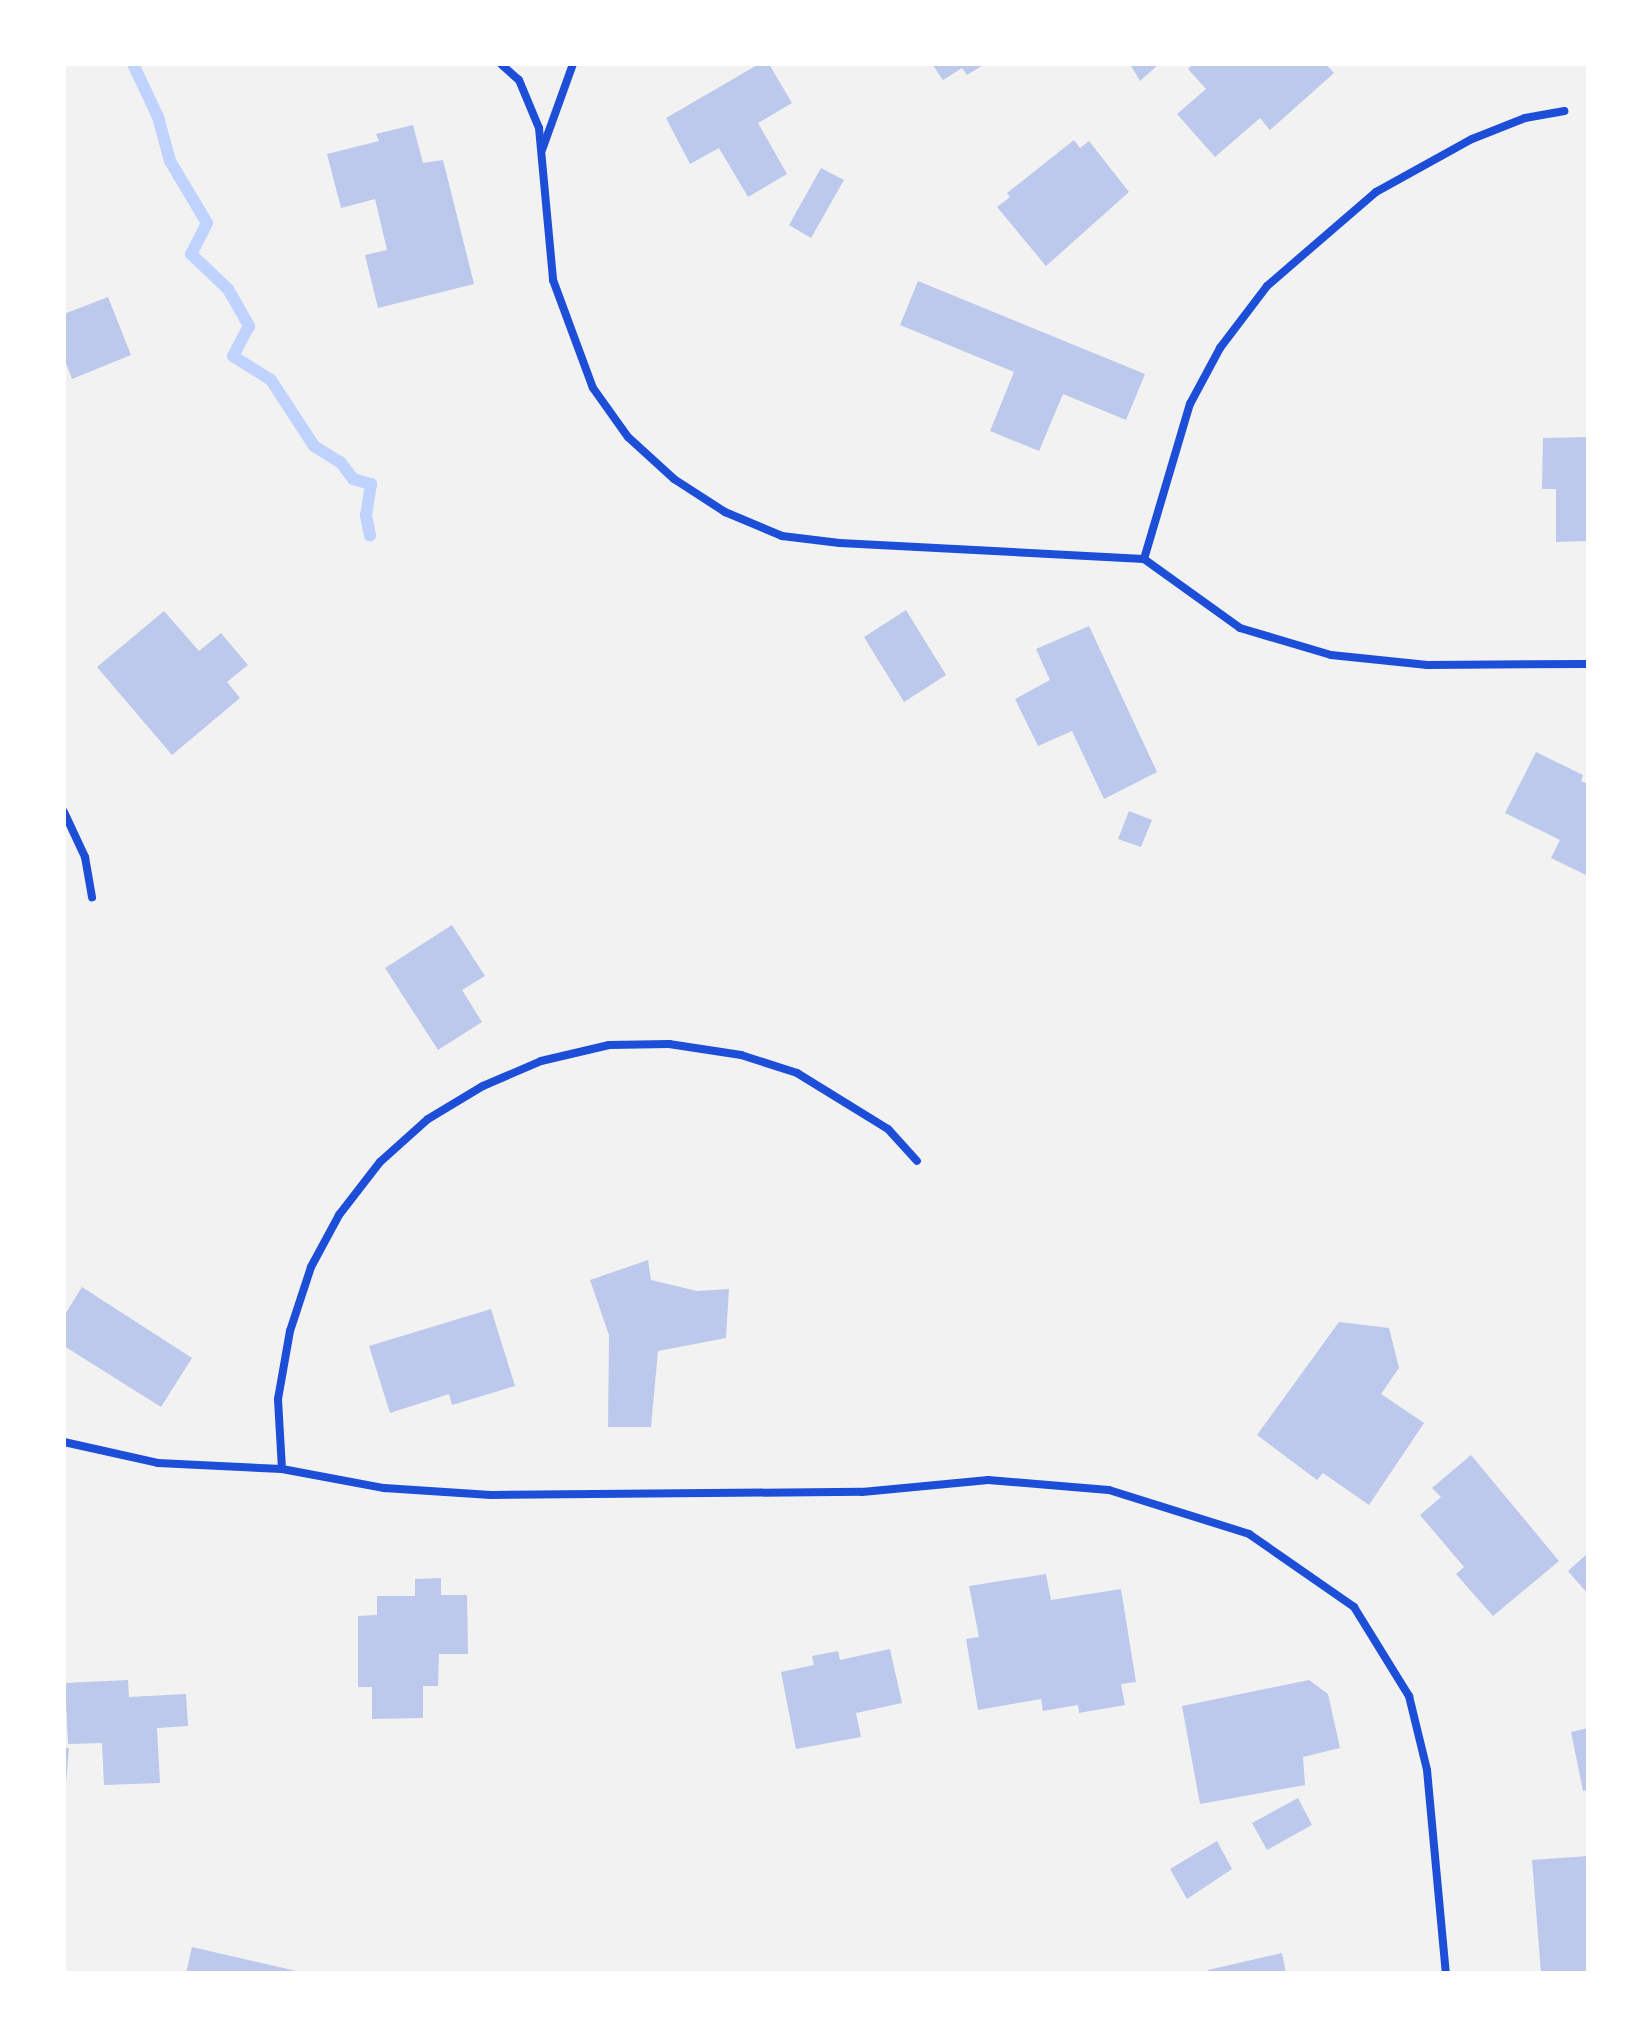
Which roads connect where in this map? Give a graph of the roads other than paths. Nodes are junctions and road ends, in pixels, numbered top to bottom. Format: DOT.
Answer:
graph roads {
  1 [pos="501,64"];
  2 [pos="573,64"];
  3 [pos="1564,111"];
  4 [pos="541,154"];
  5 [pos="1144,559"];
  6 [pos="1588,664"];
  7 [pos="64,812"];
  8 [pos="92,897"];
  9 [pos="917,1161"];
  10 [pos="64,1442"];
  11 [pos="282,1469"];
  12 [pos="1446,1973"];
  1 -- 4 [label="street"];
  2 -- 4 [label="street"];
  3 -- 5 [label="street"];
  4 -- 5 [label="street"];
  5 -- 6 [label="street"];
  7 -- 8 [label="street"];
  9 -- 11 [label="street"];
  10 -- 11 [label="street"];
  11 -- 12 [label="street"];
}
